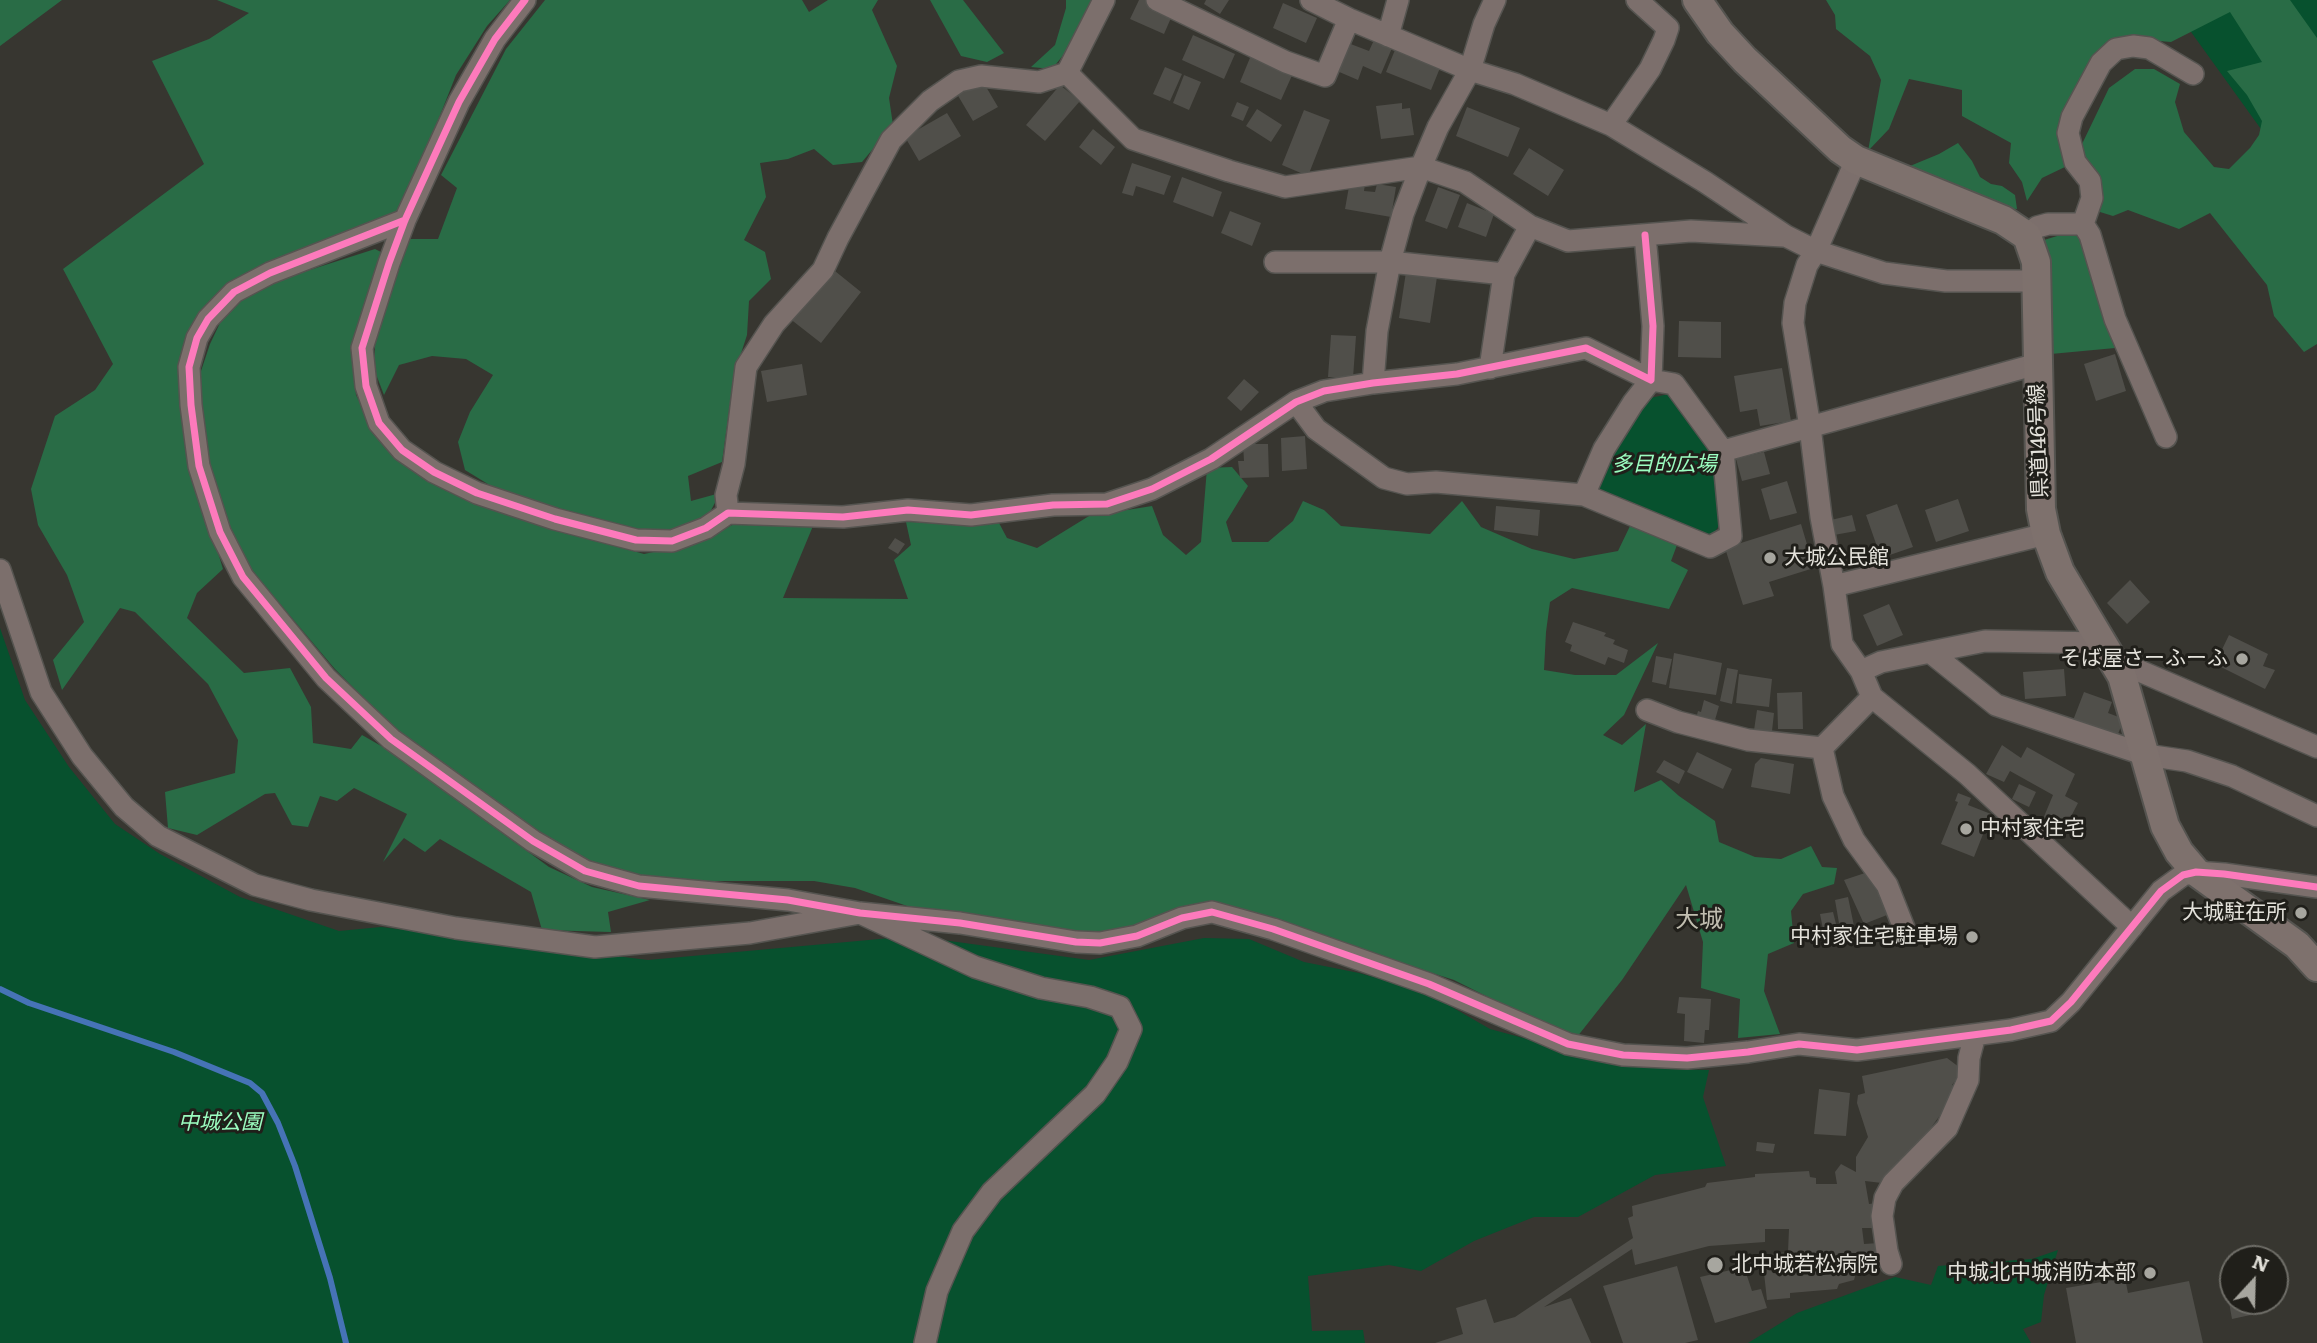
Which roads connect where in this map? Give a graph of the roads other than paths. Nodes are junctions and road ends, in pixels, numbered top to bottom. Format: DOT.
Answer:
graph roads {
  1 [pos="525,0"];
  2 [pos="1104,0"];
  3 [pos="1157,0"];
  4 [pos="1311,0"];
  5 [pos="1398,0"];
  6 [pos="1495,0"];
  7 [pos="1637,0"];
  8 [pos="1697,0"];
  9 [pos="1349,19"];
  10 [pos="1388,36"];
  11 [pos="1470,70"];
  12 [pos="1067,73"];
  13 [pos="2193,74"];
  14 [pos="1611,125"];
  15 [pos="1856,160"];
  16 [pos="1420,167"];
  17 [pos="405,220"];
  18 [pos="2083,224"];
  19 [pos="1530,226"];
  20 [pos="1645,235"];
  21 [pos="1786,236"];
  22 [pos="2027,236"];
  23 [pos="1816,251"];
  24 [pos="1275,262"];
  25 [pos="1390,262"];
  26 [pos="1504,274"];
  27 [pos="2036,281"];
  28 [pos="2037,365"];
  29 [pos="1490,368"];
  30 [pos="1651,380"];
  31 [pos="1373,383"];
  32 [pos="1296,402"];
  33 [pos="1810,427"];
  34 [pos="2166,437"];
  35 [pos="1723,451"];
  36 [pos="1584,495"];
  37 [pos="727,513"];
  38 [pos="2046,534"];
  39 [pos="0,570"];
  40 [pos="1834,586"];
  41 [pos="2108,651"];
  42 [pos="1930,652"];
  43 [pos="1861,670"];
  44 [pos="1872,698"];
  45 [pos="1647,710"];
  46 [pos="2317,747"];
  47 [pos="1822,748"];
  48 [pos="2146,755"];
  49 [pos="2317,816"];
  50 [pos="2196,872"];
  51 [pos="2317,887"];
  52 [pos="860,913"];
  53 [pos="2132,927"];
  54 [pos="1904,928"];
  55 [pos="2317,967"];
  56 [pos="1975,1035"];
  57 [pos="1891,1264"];
  58 [pos="925,1343"];
  1 -- 17 [label="street"];
  2 -- 12 [label="street"];
  3 -- 9 [label="street"];
  4 -- 9 [label="street"];
  5 -- 10 [label="street"];
  6 -- 11 [label="street"];
  7 -- 14 [label="street"];
  8 -- 15 [label="main road"];
  9 -- 10 [label="street"];
  10 -- 11 [label="street"];
  11 -- 14 [label="street"];
  11 -- 16 [label="street"];
  12 -- 16 [label="street"];
  12 -- 37 [label="street"];
  13 -- 18 [label="street"];
  14 -- 21 [label="street"];
  15 -- 22 [label="main road"];
  15 -- 23 [label="street"];
  16 -- 19 [label="street"];
  16 -- 25 [label="street"];
  17 -- 37 [label="street"];
  17 -- 52 [label="street"];
  18 -- 22 [label="street"];
  18 -- 34 [label="street"];
  19 -- 20 [label="street"];
  19 -- 26 [label="street"];
  20 -- 21 [label="street"];
  20 -- 30 [label="street"];
  21 -- 23 [label="street"];
  22 -- 27 [label="main road, 県道146号線"];
  23 -- 27 [label="street"];
  23 -- 33 [label="street"];
  24 -- 25 [label="street"];
  25 -- 26 [label="street"];
  25 -- 31 [label="street"];
  26 -- 29 [label="street"];
  27 -- 28 [label="main road, 県道146号線"];
  28 -- 33 [label="street"];
  28 -- 38 [label="main road, 県道146号線"];
  29 -- 30 [label="street"];
  29 -- 31 [label="street"];
  30 -- 35 [label="street"];
  30 -- 36 [label="street"];
  31 -- 32 [label="street"];
  32 -- 36 [label="street"];
  32 -- 37 [label="street"];
  33 -- 35 [label="street"];
  33 -- 40 [label="street"];
  35 -- 36 [label="street"];
  38 -- 40 [label="street"];
  38 -- 41 [label="main road, 県道146号線"];
  39 -- 52 [label="street"];
  40 -- 43 [label="street"];
  41 -- 42 [label="street"];
  41 -- 46 [label="street"];
  41 -- 48 [label="main road, 県道146号線"];
  42 -- 43 [label="street"];
  42 -- 48 [label="street"];
  43 -- 44 [label="street"];
  44 -- 47 [label="street"];
  44 -- 53 [label="street"];
  45 -- 47 [label="street"];
  47 -- 54 [label="street"];
  48 -- 49 [label="street"];
  48 -- 50 [label="main road, 県道146号線"];
  50 -- 51 [label="street"];
  50 -- 53 [label="street"];
  50 -- 55 [label="main road, 県道146号線"];
  52 -- 56 [label="street"];
  52 -- 58 [label="street"];
  53 -- 56 [label="street"];
  56 -- 57 [label="street"];
}
